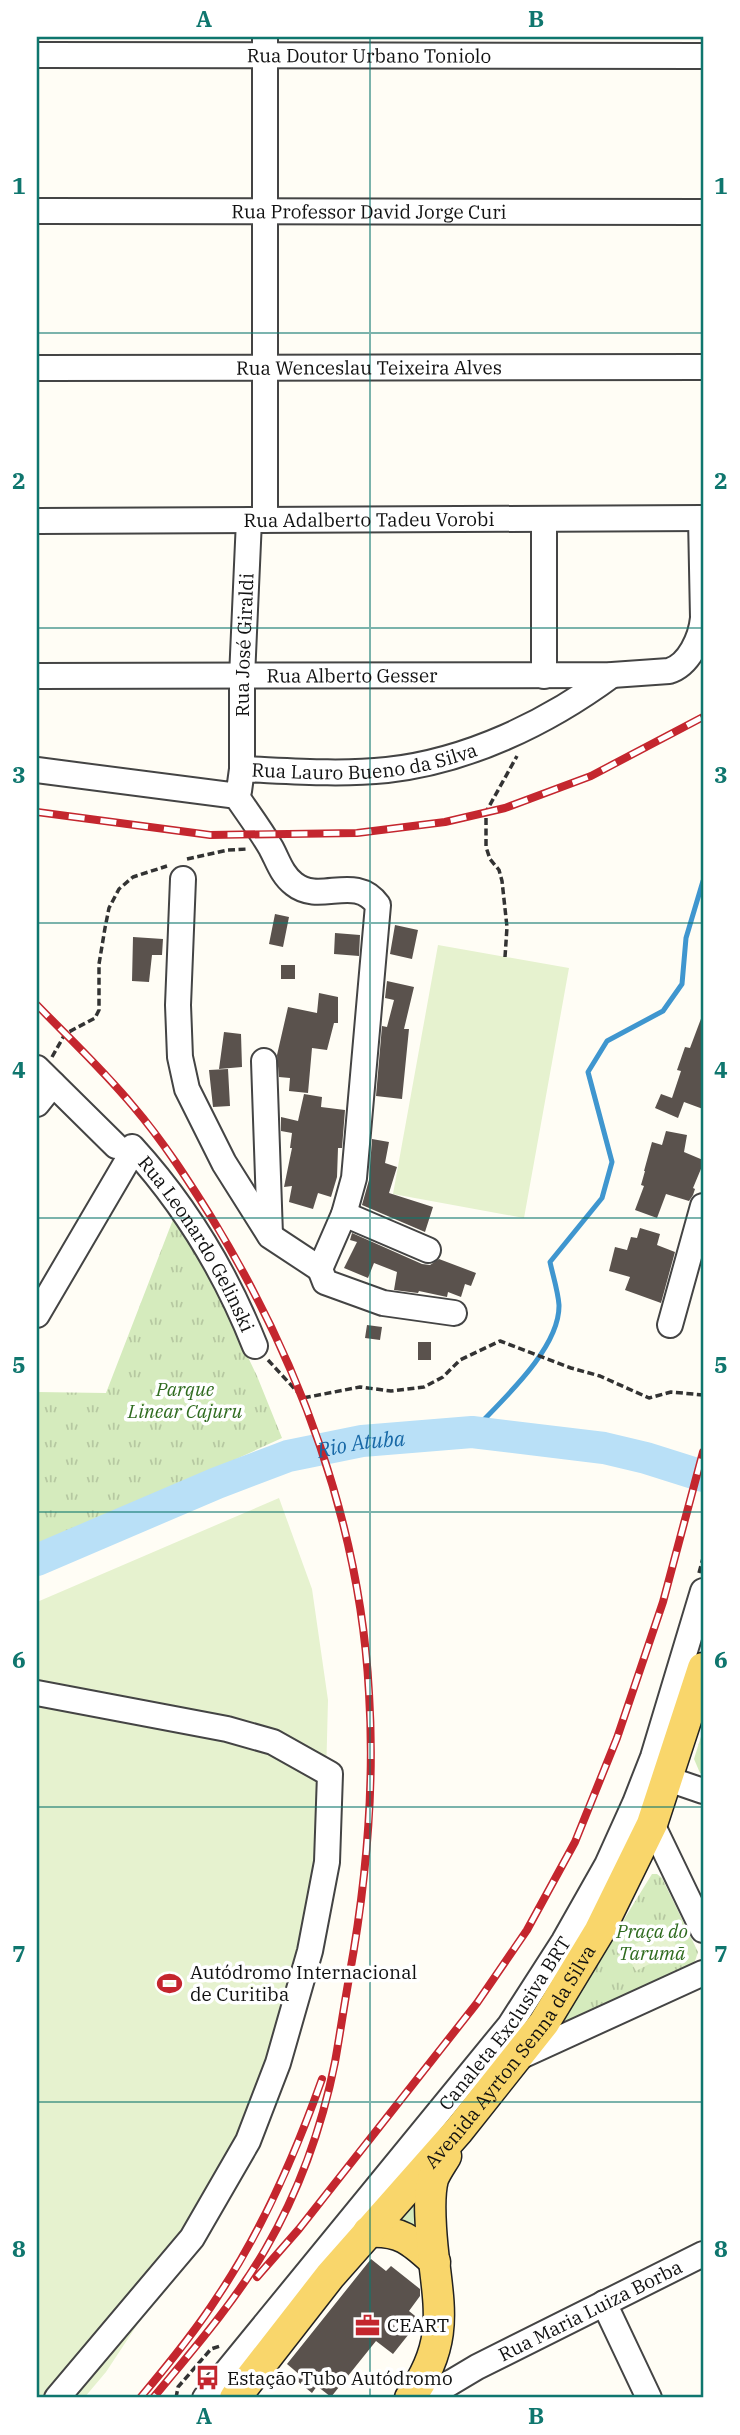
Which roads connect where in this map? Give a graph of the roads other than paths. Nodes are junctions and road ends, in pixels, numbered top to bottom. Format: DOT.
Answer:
graph roads {
  1 [pos="265,46"];
  2 [pos="37,55"];
  3 [pos="703,56"];
  4 [pos="37,211"];
  5 [pos="265,211"];
  6 [pos="703,212"];
  7 [pos="264,367"];
  8 [pos="703,367"];
  9 [pos="37,368"];
  10 [pos="702,518"];
  11 [pos="544,519"];
  12 [pos="257,520"];
  13 [pos="37,521"];
  14 [pos="611,675"];
  15 [pos="37,676"];
  16 [pos="544,676"];
  17 [pos="242,677"];
  18 [pos="242,769"];
  19 [pos="37,770"];
  20 [pos="235,794"];
  21 [pos="177,869"];
  22 [pos="264,1061"];
  23 [pos="44,1076"];
  24 [pos="37,1104"];
  25 [pos="126,1150"];
  26 [pos="703,1206"];
  27 [pos="344,1214"];
  28 [pos="270,1236"];
  29 [pos="428,1250"];
  30 [pos="320,1269"];
  31 [pos="454,1313"];
  32 [pos="37,1315"];
  33 [pos="670,1325"];
  34 [pos="255,1346"];
  35 [pos="702,1595"];
  36 [pos="703,1668"];
  37 [pos="37,1693"];
  38 [pos="668,1779"];
  39 [pos="703,1791"];
  40 [pos="652,1824"];
  41 [pos="703,1930"];
  42 [pos="703,1973"];
  43 [pos="517,2058"];
  44 [pos="459,2130"];
  45 [pos="369,2232"];
  46 [pos="703,2254"];
  47 [pos="435,2262"];
  48 [pos="604,2303"];
  49 [pos="436,2349"];
  50 [pos="477,2367"];
  51 [pos="57,2398"];
  52 [pos="205,2398"];
  53 [pos="236,2398"];
  54 [pos="410,2398"];
  55 [pos="425,2398"];
  56 [pos="649,2398"];
  1 -- 2 [label="street, Rua Doutor Urbano Toniolo"];
  1 -- 3 [label="street, Rua Doutor Urbano Toniolo"];
  1 -- 5 [label="street, Rua José Giraldi"];
  4 -- 5 [label="street, Rua Professor David Jorge Curi"];
  5 -- 6 [label="street, Rua Professor David Jorge Curi"];
  5 -- 7 [label="street, Rua José Giraldi"];
  7 -- 8 [label="street, Rua Wenceslau Teixeira Alves"];
  7 -- 9 [label="street, Rua Wenceslau Teixeira Alves"];
  7 -- 12 [label="street, Rua José Giraldi"];
  10 -- 11 [label="street, Rua Adalberto Tadeu Vorobi"];
  10 -- 14 [label="street, Rua Alberto Gesser"];
  11 -- 12 [label="street, Rua Adalberto Tadeu Vorobi"];
  11 -- 16 [label="street"];
  12 -- 13 [label="street, Rua Adalberto Tadeu Vorobi"];
  12 -- 17 [label="street, Rua José Giraldi"];
  14 -- 16 [label="street, Rua Alberto Gesser"];
  14 -- 18 [label="street, Rua Lauro Bueno da Silva"];
  15 -- 17 [label="street, Rua Alberto Gesser"];
  16 -- 17 [label="street, Rua Alberto Gesser"];
  17 -- 18 [label="street, Rua José Giraldi"];
  18 -- 20 [label="street, Rua Lauro Bueno da Silva"];
  19 -- 20 [label="street, Rua Lauro Bueno da Silva"];
  20 -- 27 [label="street"];
  21 -- 28 [label="street"];
  22 -- 28 [label="street"];
  23 -- 24 [label="street"];
  23 -- 25 [label="street, Rua Leonardo Gelinski"];
  25 -- 32 [label="street"];
  25 -- 34 [label="street, Rua Leonardo Gelinski"];
  26 -- 33 [label="street"];
  27 -- 29 [label="street"];
  27 -- 30 [label="street"];
  28 -- 30 [label="street"];
  30 -- 31 [label="street"];
  35 -- 52 [label="street, Canaleta Exclusiva BRT"];
  36 -- 38 [label="main road, Avenida Ayrton Senna da Silva"];
  37 -- 51 [label="street"];
  38 -- 39 [label="street"];
  38 -- 40 [label="main road, Avenida Ayrton Senna da Silva"];
  40 -- 41 [label="street"];
  40 -- 43 [label="main road, Avenida Ayrton Senna da Silva"];
  42 -- 43 [label="street"];
  43 -- 44 [label="main road, Avenida Ayrton Senna da Silva"];
  44 -- 45 [label="main road, Avenida Ayrton Senna da Silva"];
  44 -- 47 [label="main road"];
  45 -- 47 [label="main road"];
  45 -- 53 [label="main road, Avenida Ayrton Senna da Silva"];
  46 -- 48 [label="street, Rua Maria Luiza Borba"];
  47 -- 49 [label="main road"];
  48 -- 50 [label="street, Rua Maria Luiza Borba"];
  48 -- 56 [label="street"];
  49 -- 50 [label="street, Rua Maria Luiza Borba"];
  49 -- 54 [label="main road"];
  50 -- 55 [label="street, Rua Maria Luiza Borba"];
}
